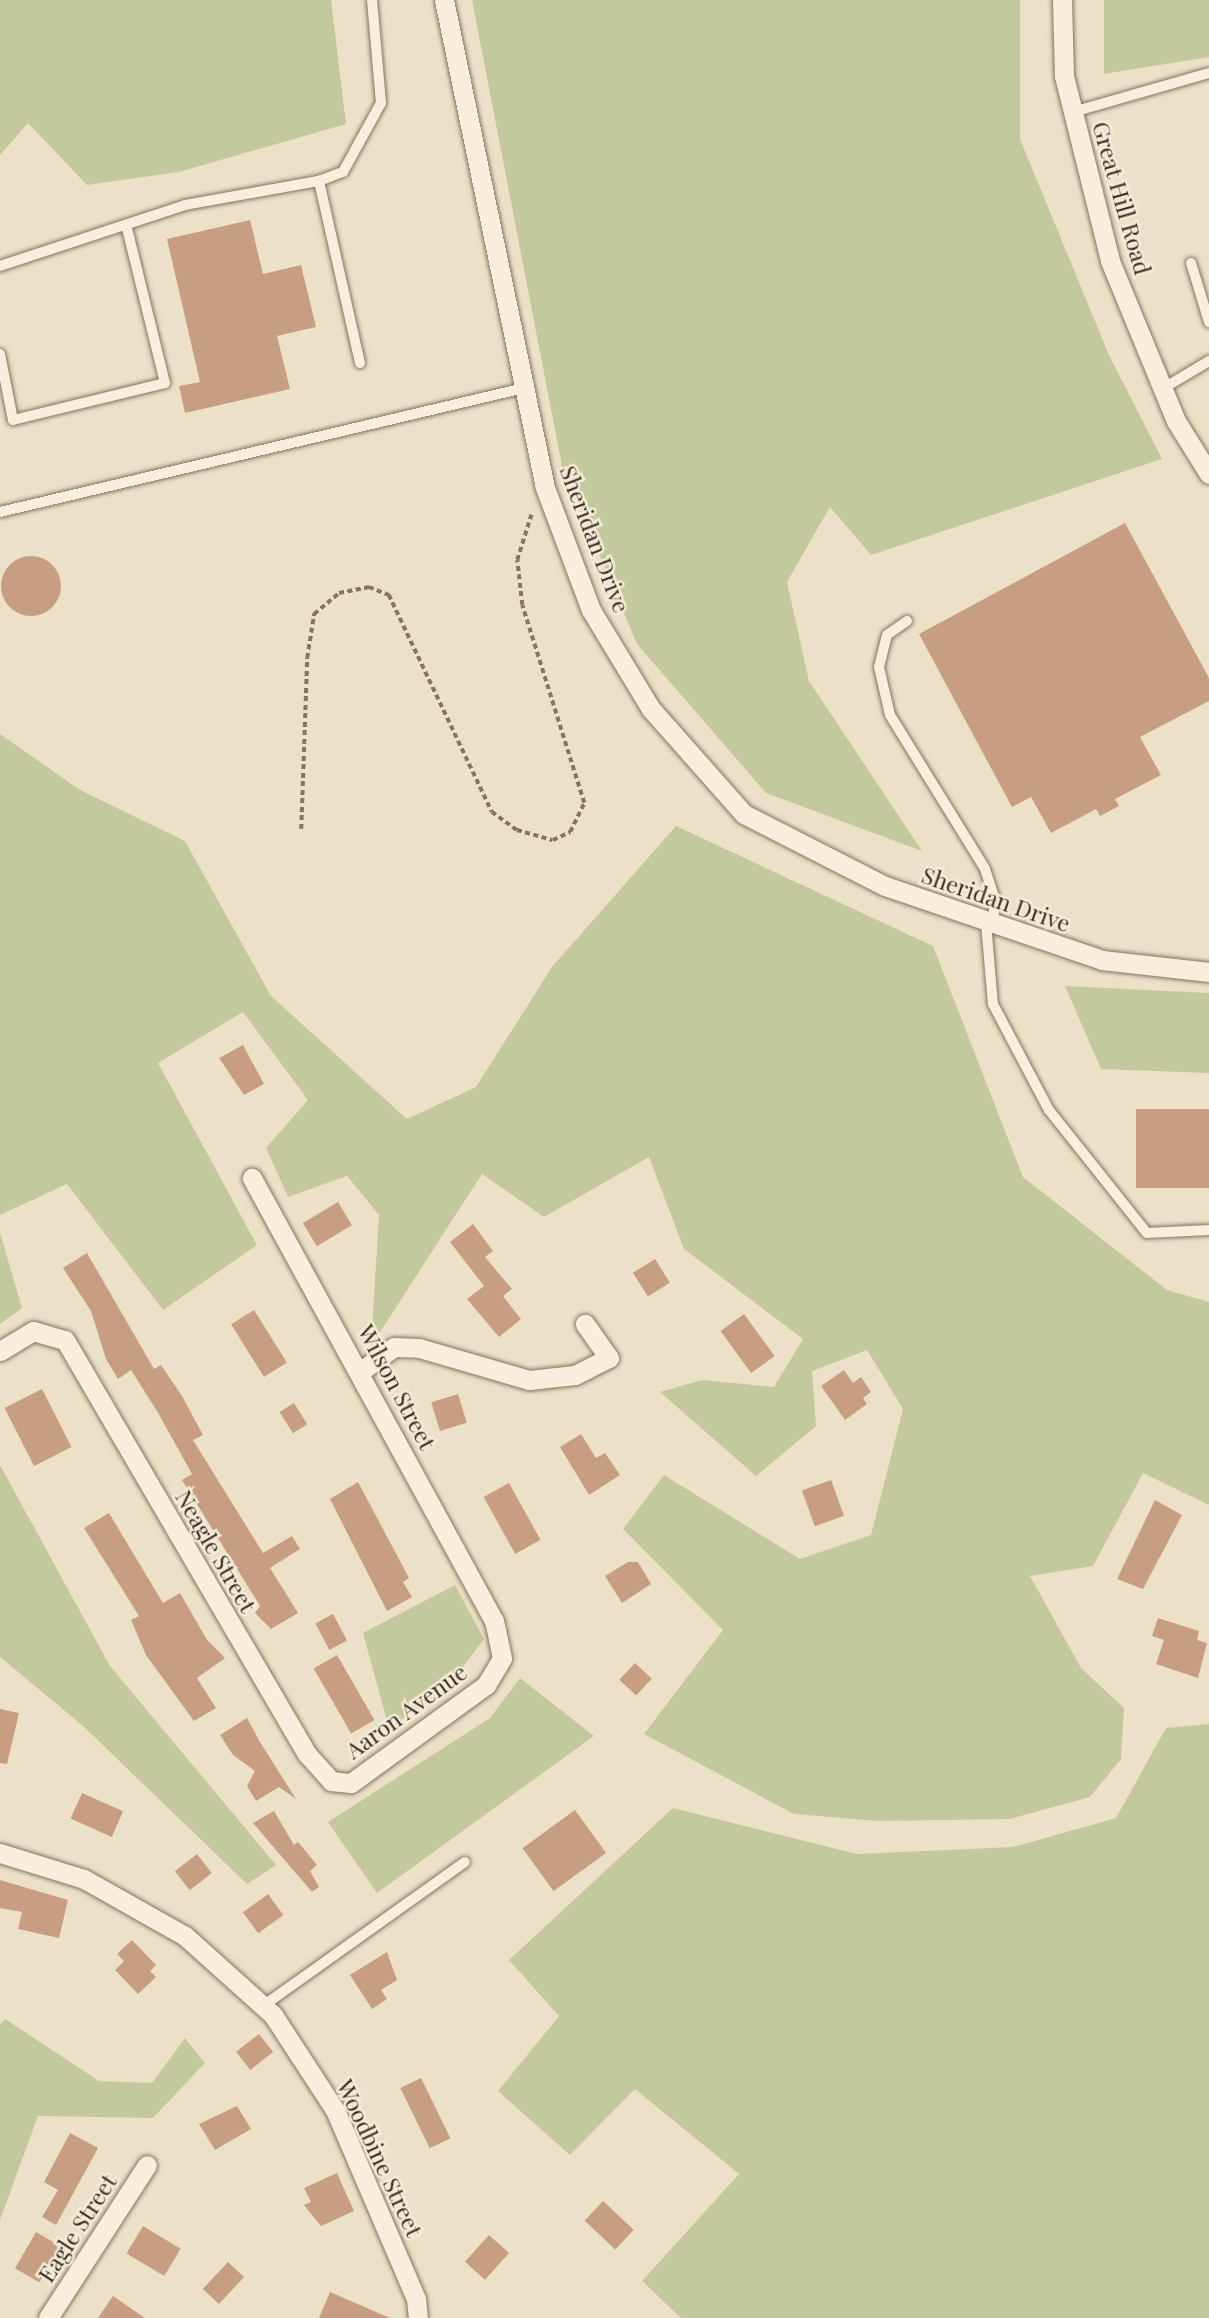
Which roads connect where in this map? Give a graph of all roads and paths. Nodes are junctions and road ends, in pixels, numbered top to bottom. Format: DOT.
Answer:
graph roads {
  1 [pos="372,0"];
  2 [pos="444,0"];
  3 [pos="1062,0"];
  4 [pos="1209,73"];
  5 [pos="1073,112"];
  6 [pos="319,181"];
  7 [pos="127,228"];
  8 [pos="1191,263"];
  9 [pos="0,266"];
  10 [pos="1209,323"];
  11 [pos="0,354"];
  12 [pos="1209,361"];
  13 [pos="360,363"];
  14 [pos="524,388"];
  15 [pos="1163,389"];
  16 [pos="1209,474"];
  17 [pos="544,485"];
  18 [pos="0,512"];
  19 [pos="907,621"];
  20 [pos="301,830"];
  21 [pos="990,924"];
  22 [pos="1209,972"];
  23 [pos="252,1178"];
  24 [pos="1209,1230"];
  25 [pos="585,1324"];
  26 [pos="0,1351"];
  27 [pos="361,1371"];
  28 [pos="494,1621"];
  29 [pos="331,1781"];
  30 [pos="0,1853"];
  31 [pos="465,1862"];
  32 [pos="263,2006"];
  33 [pos="147,2165"];
  34 [pos="48,2318"];
  35 [pos="418,2318"];
  1 -- 6 [label="lane"];
  2 -- 14 [label="street, Sheridan Drive"];
  3 -- 5 [label="street, Great Hill Road"];
  4 -- 5 [label="lane"];
  5 -- 15 [label="street, Great Hill Road"];
  6 -- 7 [label="lane"];
  6 -- 13 [label="lane"];
  7 -- 9 [label="lane"];
  7 -- 11 [label="lane"];
  8 -- 10 [label="lane"];
  12 -- 15 [label="lane"];
  14 -- 17 [label="street, Sheridan Drive"];
  14 -- 18 [label="lane"];
  15 -- 16 [label="street, Great Hill Road"];
  17 -- 20 [label="path"];
  17 -- 21 [label="street, Sheridan Drive"];
  19 -- 21 [label="lane"];
  21 -- 22 [label="street, Sheridan Drive"];
  21 -- 24 [label="lane"];
  23 -- 27 [label="street, Wilson Street"];
  25 -- 27 [label="street"];
  26 -- 29 [label="street, Neagle Street"];
  27 -- 28 [label="street, Wilson Street"];
  28 -- 29 [label="street, Aaron Avenue"];
  30 -- 32 [label="street, Woodbine Street"];
  31 -- 32 [label="lane"];
  32 -- 35 [label="street, Woodbine Street"];
  33 -- 34 [label="street, Eagle Street"];
}
